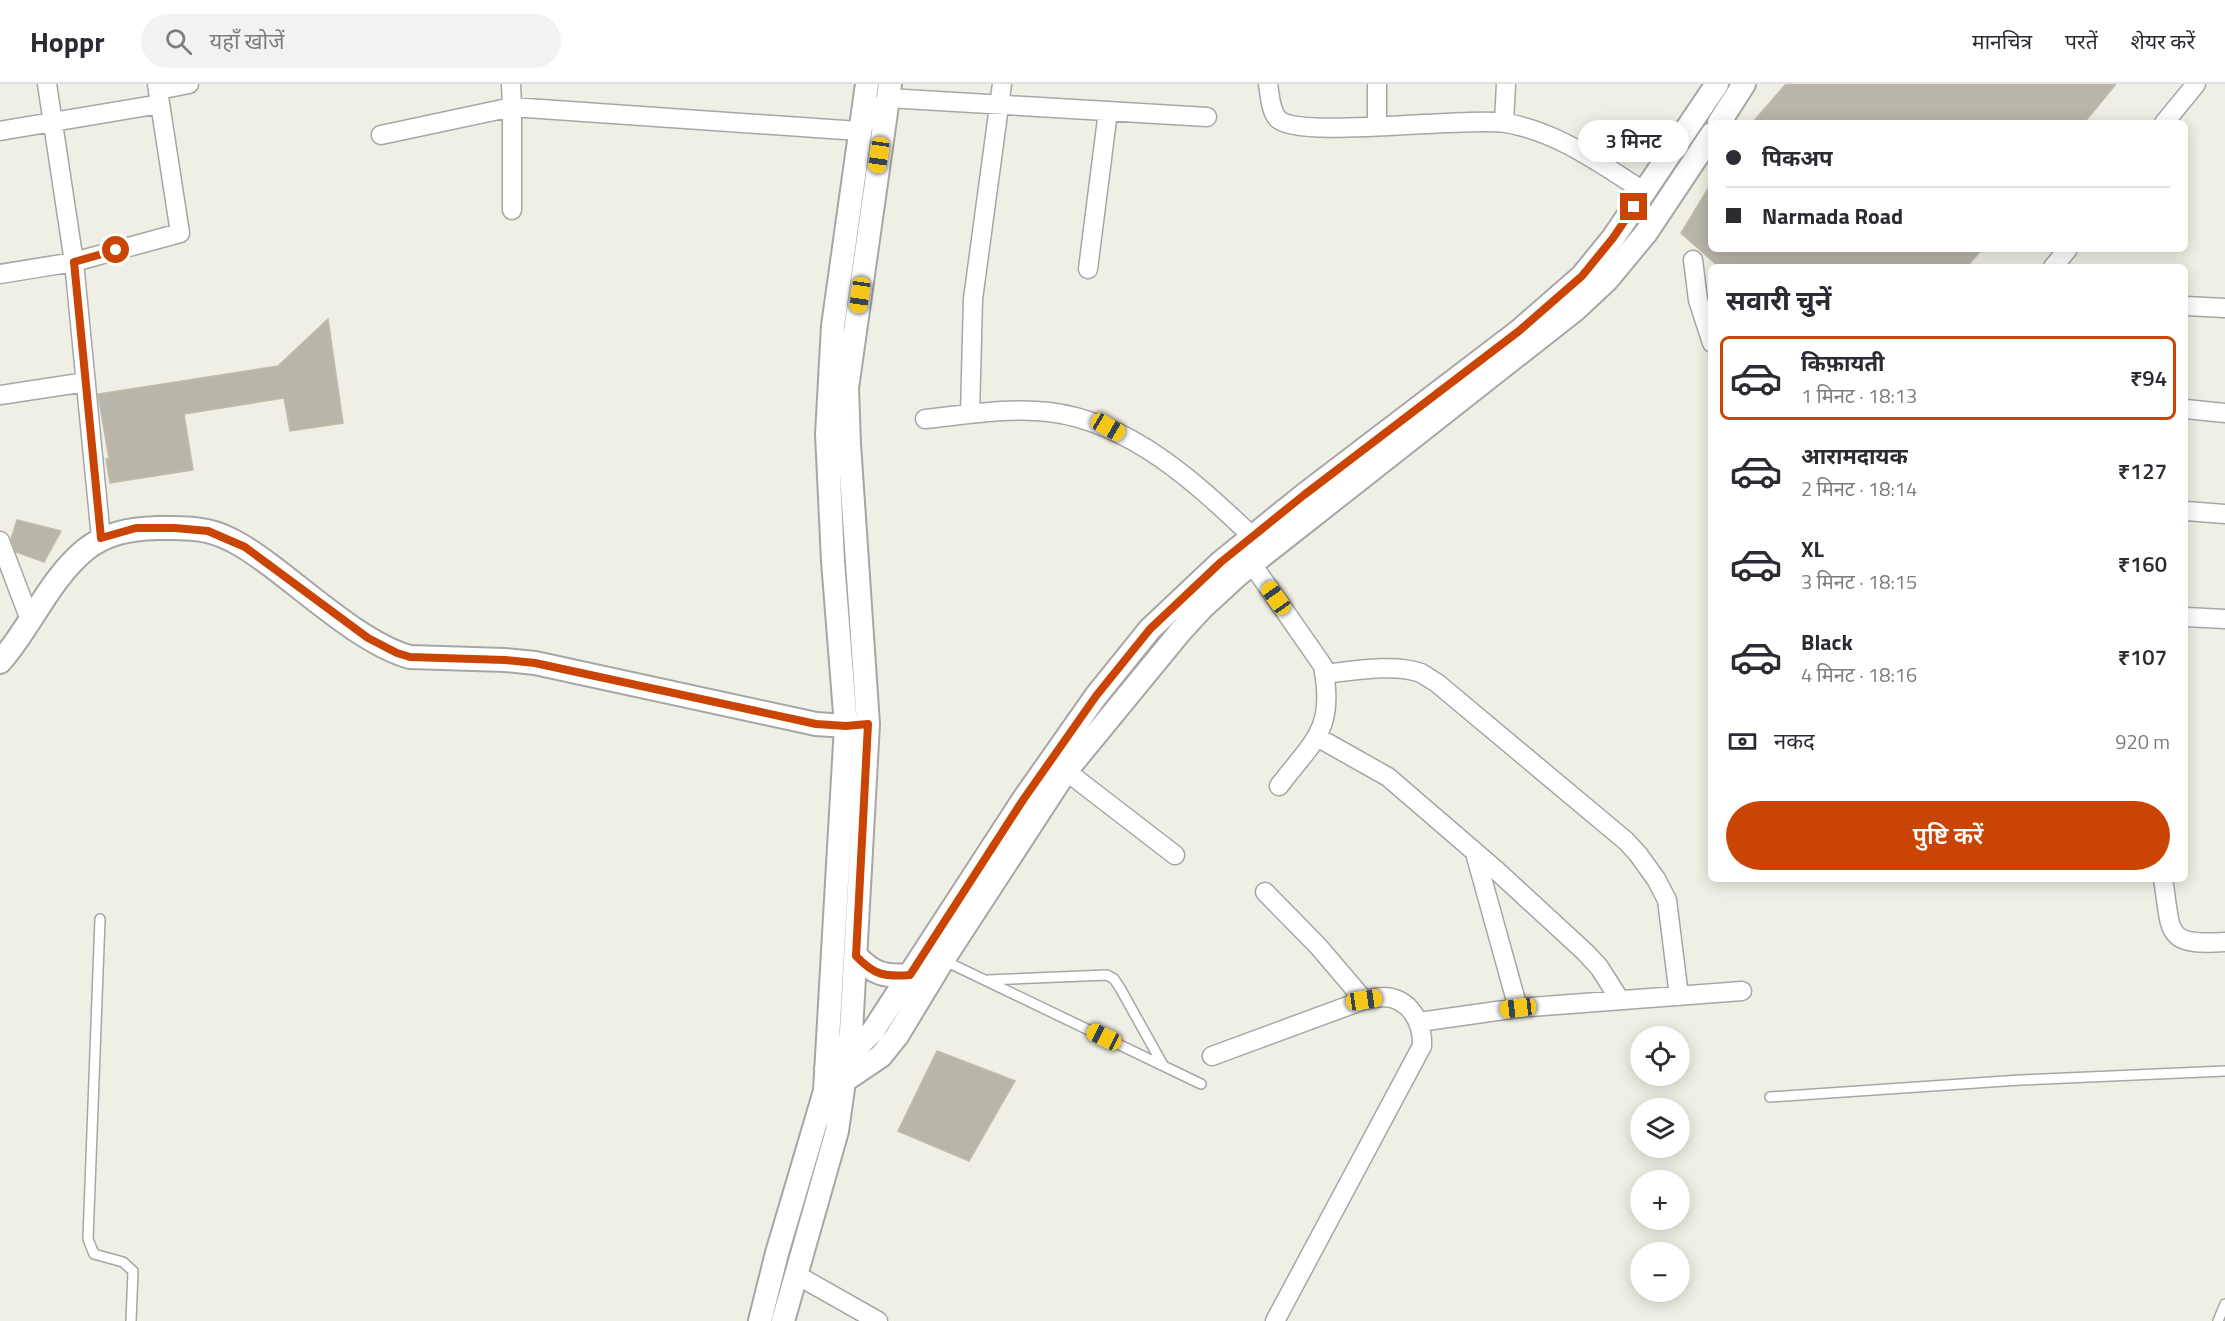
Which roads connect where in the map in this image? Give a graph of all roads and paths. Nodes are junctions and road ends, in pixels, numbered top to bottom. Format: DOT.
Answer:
graph roads {
  1 [pos="48,84"];
  2 [pos="189,84"];
  3 [pos="511,84"];
  4 [pos="867,84"];
  5 [pos="1002,84"];
  6 [pos="1268,84"];
  7 [pos="1377,84"];
  8 [pos="1506,84"];
  9 [pos="1717,84"];
  10 [pos="1744,84"];
  11 [pos="2196,84"];
  12 [pos="889,91"];
  13 [pos="158,93"];
  14 [pos="999,104"];
  15 [pos="512,107"];
  16 [pos="1108,111"];
  17 [pos="1207,117"];
  18 [pos="1721,120"];
  19 [pos="2166,120"];
  20 [pos="1504,122"];
  21 [pos="53,123"];
  22 [pos="1377,125"];
  23 [pos="0,131"];
  24 [pos="859,131"];
  25 [pos="381,135"];
  26 [pos="1708,140"];
  27 [pos="1645,192"];
  28 [pos="512,210"];
  29 [pos="2066,252"];
  30 [pos="1693,260"];
  31 [pos="74,262"];
  32 [pos="2056,264"];
  33 [pos="1088,269"];
  34 [pos="0,274"];
  35 [pos="2188,306"];
  36 [pos="2225,308"];
  37 [pos="1708,331"];
  38 [pos="86,382"];
  39 [pos="0,394"];
  40 [pos="2188,409"];
  41 [pos="2225,413"];
  42 [pos="970,414"];
  43 [pos="926,419"];
  44 [pos="2188,511"];
  45 [pos="2225,514"];
  46 [pos="1253,537"];
  47 [pos="101,538"];
  48 [pos="0,541"];
  49 [pos="4,563"];
  50 [pos="1252,564"];
  51 [pos="2188,617"];
  52 [pos="30,620"];
  53 [pos="2225,620"];
  54 [pos="0,662"];
  55 [pos="1324,674"];
  56 [pos="857,725"];
  57 [pos="1317,737"];
  58 [pos="1066,771"];
  59 [pos="1279,786"];
  60 [pos="1474,851"];
  61 [pos="1174,855"];
  62 [pos="2164,882"];
  63 [pos="1265,892"];
  64 [pos="100,919"];
  65 [pos="2225,942"];
  66 [pos="856,956"];
  67 [pos="943,960"];
  68 [pos="910,975"];
  69 [pos="985,980"];
  70 [pos="1742,991"];
  71 [pos="1679,996"];
  72 [pos="1364,1000"];
  73 [pos="1620,1000"];
  74 [pos="1518,1008"];
  75 [pos="1419,1022"];
  76 [pos="1212,1056"];
  77 [pos="848,1057"];
  78 [pos="1163,1065"];
  79 [pos="2225,1071"];
  80 [pos="832,1080"];
  81 [pos="1201,1084"];
  82 [pos="1770,1097"];
  83 [pos="795,1274"];
  84 [pos="2225,1304"];
  85 [pos="131,1321"];
  86 [pos="760,1321"];
  87 [pos="783,1321"];
  88 [pos="878,1321"];
  89 [pos="1275,1321"];
  90 [pos="2218,1321"];
  1 -- 21 [label="street"];
  2 -- 13 [label="street"];
  3 -- 15 [label="street"];
  4 -- 24 [label="street"];
  5 -- 14 [label="street"];
  6 -- 22 [label="street"];
  7 -- 22 [label="street"];
  8 -- 20 [label="street"];
  9 -- 27 [label="street"];
  10 -- 18 [label="street"];
  11 -- 19 [label="street"];
  12 -- 14 [label="street"];
  12 -- 24 [label="street"];
  12 -- 56 [label="street"];
  13 -- 21 [label="street"];
  13 -- 31 [label="street"];
  14 -- 16 [label="street"];
  14 -- 42 [label="street"];
  15 -- 24 [label="street"];
  15 -- 25 [label="street"];
  15 -- 28 [label="street"];
  16 -- 17 [label="street"];
  16 -- 33 [label="street"];
  20 -- 22 [label="street"];
  20 -- 27 [label="street"];
  21 -- 23 [label="street"];
  21 -- 31 [label="street"];
  24 -- 56 [label="street"];
  26 -- 50 [label="street"];
  27 -- 46 [label="street"];
  29 -- 32 [label="street"];
  30 -- 37 [label="street"];
  31 -- 34 [label="street"];
  31 -- 38 [label="street"];
  35 -- 36 [label="street"];
  38 -- 39 [label="street"];
  38 -- 47 [label="street"];
  40 -- 41 [label="street"];
  42 -- 43 [label="street"];
  42 -- 46 [label="street"];
  44 -- 45 [label="street"];
  46 -- 68 [label="street"];
  47 -- 52 [label="street"];
  47 -- 56 [label="street"];
  48 -- 49 [label="street"];
  49 -- 52 [label="street"];
  50 -- 55 [label="street"];
  50 -- 58 [label="street"];
  51 -- 53 [label="street"];
  52 -- 54 [label="street"];
  55 -- 57 [label="street"];
  55 -- 71 [label="street"];
  56 -- 66 [label="street"];
  56 -- 80 [label="street"];
  57 -- 59 [label="street"];
  57 -- 60 [label="street"];
  58 -- 61 [label="street"];
  58 -- 67 [label="street"];
  60 -- 73 [label="street"];
  60 -- 74 [label="street"];
  62 -- 65 [label="street"];
  63 -- 72 [label="street"];
  64 -- 85 [label="lane"];
  66 -- 68 [label="street"];
  66 -- 77 [label="street"];
  67 -- 69 [label="lane"];
  67 -- 80 [label="street"];
  68 -- 77 [label="street"];
  69 -- 78 [label="lane"];
  69 -- 78 [label="lane"];
  70 -- 71 [label="street"];
  71 -- 73 [label="street"];
  72 -- 75 [label="street"];
  72 -- 76 [label="street"];
  73 -- 74 [label="street"];
  74 -- 75 [label="street"];
  75 -- 89 [label="street"];
  77 -- 80 [label="street"];
  78 -- 81 [label="lane"];
  79 -- 82 [label="lane"];
  80 -- 83 [label="street"];
  80 -- 86 [label="street"];
  83 -- 87 [label="street"];
  83 -- 88 [label="street"];
  84 -- 90 [label="lane"];
}
